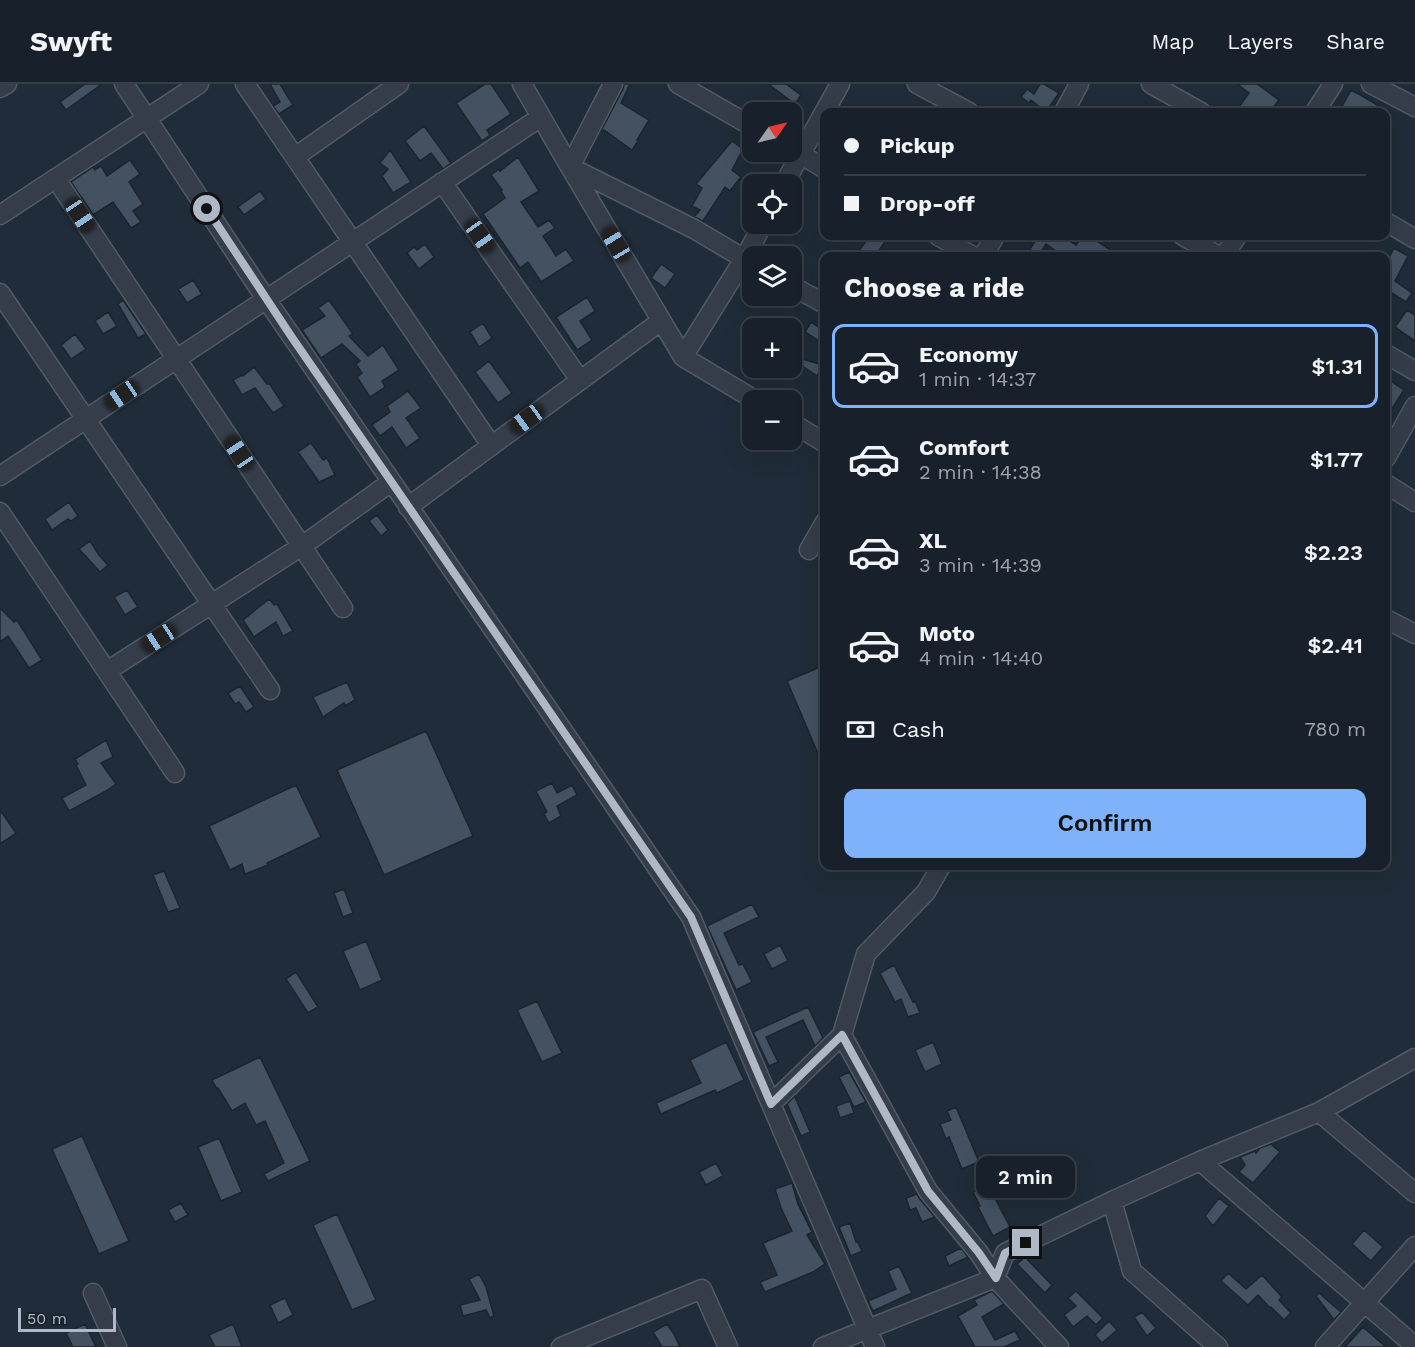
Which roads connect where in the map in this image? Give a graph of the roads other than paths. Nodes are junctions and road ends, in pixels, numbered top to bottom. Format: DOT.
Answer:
graph roads {
  1 [pos="7,84"];
  2 [pos="124,84"];
  3 [pos="199,84"];
  4 [pos="245,84"];
  5 [pos="522,84"];
  6 [pos="613,84"];
  7 [pos="678,84"];
  8 [pos="840,84"];
  9 [pos="917,84"];
  10 [pos="1079,84"];
  11 [pos="1151,84"];
  12 [pos="1333,84"];
  13 [pos="1371,84"];
  14 [pos="395,85"];
  15 [pos="0,88"];
  16 [pos="1415,107"];
  17 [pos="824,108"];
  18 [pos="962,108"];
  19 [pos="1066,108"];
  20 [pos="1194,108"];
  21 [pos="1318,108"];
  22 [pos="820,115"];
  23 [pos="541,117"];
  24 [pos="147,119"];
  25 [pos="742,121"];
  26 [pos="802,143"];
  27 [pos="802,156"];
  28 [pos="295,157"];
  29 [pos="820,166"];
  30 [pos="570,167"];
  31 [pos="56,179"];
  32 [pos="442,182"];
  33 [pos="0,215"];
  34 [pos="1390,224"];
  35 [pos="1415,239"];
  36 [pos="945,240"];
  37 [pos="1190,240"];
  38 [pos="352,242"];
  39 [pos="966,252"];
  40 [pos="1213,252"];
  41 [pos="742,257"];
  42 [pos="742,271"];
  43 [pos="802,291"];
  44 [pos="0,293"];
  45 [pos="266,299"];
  46 [pos="820,301"];
  47 [pos="661,321"];
  48 [pos="1390,356"];
  49 [pos="683,357"];
  50 [pos="176,359"];
  51 [pos="1415,371"];
  52 [pos="580,380"];
  53 [pos="742,392"];
  54 [pos="1415,406"];
  55 [pos="85,420"];
  56 [pos="802,429"];
  57 [pos="820,440"];
  58 [pos="491,445"];
  59 [pos="1390,451"];
  60 [pos="0,476"];
  61 [pos="391,482"];
  62 [pos="1390,486"];
  63 [pos="1415,502"];
  64 [pos="408,507"];
  65 [pos="0,512"];
  66 [pos="820,530"];
  67 [pos="302,546"];
  68 [pos="809,549"];
  69 [pos="211,604"];
  70 [pos="343,608"];
  71 [pos="1390,621"];
  72 [pos="1415,634"];
  73 [pos="106,671"];
  74 [pos="270,690"];
  75 [pos="175,773"];
  76 [pos="939,870"];
  77 [pos="842,1035"];
  78 [pos="1415,1058"];
  79 [pos="771,1104"];
  80 [pos="1319,1112"];
  81 [pos="1200,1161"];
  82 [pos="1415,1193"];
  83 [pos="1112,1201"];
  84 [pos="1415,1246"];
  85 [pos="996,1278"];
  86 [pos="93,1293"];
  87 [pos="1363,1302"];
  88 [pos="867,1329"];
  89 [pos="565,1346"];
  90 [pos="1415,1346"];
  91 [pos="117,1347"];
  92 [pos="728,1347"];
  93 [pos="823,1347"];
  94 [pos="875,1347"];
  95 [pos="1059,1347"];
  96 [pos="1218,1347"];
  97 [pos="1325,1347"];
  1 -- 15 [label="street"];
  2 -- 24 [label="street"];
  3 -- 24 [label="street"];
  4 -- 28 [label="street"];
  5 -- 23 [label="street"];
  6 -- 30 [label="street"];
  7 -- 25 [label="street"];
  8 -- 17 [label="street"];
  9 -- 18 [label="street"];
  10 -- 19 [label="street"];
  11 -- 20 [label="street"];
  12 -- 21 [label="street"];
  13 -- 16 [label="street"];
  14 -- 28 [label="street"];
  22 -- 26 [label="street"];
  23 -- 30 [label="street"];
  23 -- 32 [label="street"];
  24 -- 31 [label="street"];
  24 -- 45 [label="street"];
  27 -- 29 [label="street"];
  28 -- 38 [label="street"];
  30 -- 41 [label="street"];
  30 -- 47 [label="street"];
  31 -- 33 [label="street"];
  31 -- 50 [label="street"];
  32 -- 38 [label="street"];
  32 -- 52 [label="street"];
  34 -- 35 [label="street"];
  36 -- 39 [label="street"];
  37 -- 40 [label="street"];
  38 -- 45 [label="street"];
  38 -- 58 [label="street"];
  42 -- 49 [label="street"];
  43 -- 46 [label="street"];
  44 -- 55 [label="street"];
  45 -- 50 [label="street"];
  45 -- 61 [label="street"];
  47 -- 49 [label="street"];
  47 -- 52 [label="street"];
  48 -- 51 [label="street"];
  49 -- 53 [label="street"];
  50 -- 55 [label="street"];
  50 -- 67 [label="street"];
  52 -- 58 [label="street"];
  54 -- 59 [label="street"];
  55 -- 60 [label="street"];
  55 -- 69 [label="street"];
  56 -- 57 [label="street"];
  58 -- 64 [label="street"];
  61 -- 64 [label="street"];
  61 -- 67 [label="street"];
  62 -- 63 [label="street"];
  64 -- 79 [label="street"];
  65 -- 73 [label="street"];
  66 -- 68 [label="street"];
  67 -- 69 [label="street"];
  67 -- 70 [label="street"];
  69 -- 73 [label="street"];
  69 -- 74 [label="street"];
  71 -- 72 [label="street"];
  73 -- 75 [label="street"];
  76 -- 77 [label="street"];
  77 -- 79 [label="street"];
  77 -- 85 [label="street"];
  78 -- 80 [label="street"];
  79 -- 88 [label="street"];
  80 -- 81 [label="street"];
  80 -- 82 [label="street"];
  81 -- 83 [label="street"];
  81 -- 87 [label="street"];
  83 -- 85 [label="street"];
  83 -- 96 [label="street"];
  84 -- 87 [label="street"];
  85 -- 88 [label="street"];
  85 -- 95 [label="street"];
  86 -- 91 [label="street"];
  87 -- 90 [label="street"];
  87 -- 97 [label="street"];
  88 -- 93 [label="street"];
  88 -- 94 [label="street"];
  89 -- 92 [label="street"];
}
